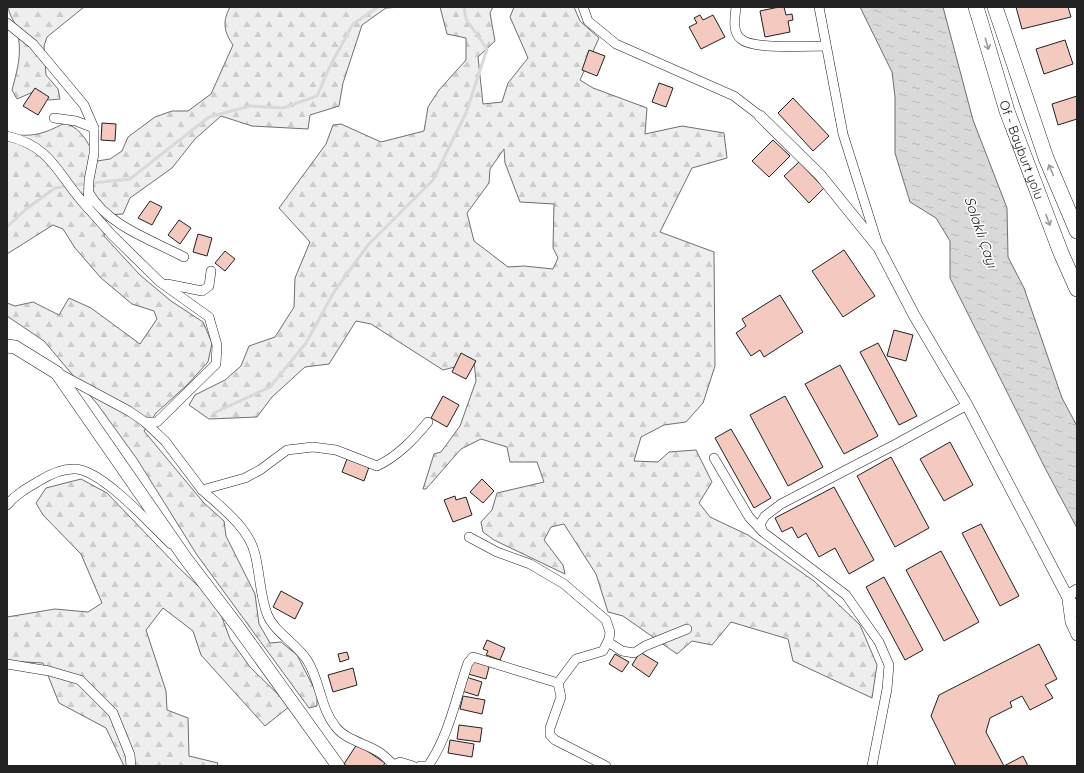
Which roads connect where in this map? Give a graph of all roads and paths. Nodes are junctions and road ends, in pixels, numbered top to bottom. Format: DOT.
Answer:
graph roads {
  1 [pos="583,7"];
  2 [pos="736,7"];
  3 [pos="819,7"];
  4 [pos="976,7"];
  5 [pos="995,7"];
  6 [pos="7,23"];
  7 [pos="826,46"];
  8 [pos="760,116"];
  9 [pos="54,118"];
  10 [pos="94,128"];
  11 [pos="7,136"];
  12 [pos="89,193"];
  13 [pos="88,208"];
  14 [pos="1077,231"];
  15 [pos="879,248"];
  16 [pos="184,257"];
  17 [pos="211,271"];
  18 [pos="160,282"];
  19 [pos="1077,289"];
  20 [pos="7,346"];
  21 [pos="57,373"];
  22 [pos="967,405"];
  23 [pos="145,422"];
  24 [pos="428,422"];
  25 [pos="714,458"];
  26 [pos="202,490"];
  27 [pos="7,505"];
  28 [pos="763,532"];
  29 [pos="469,537"];
  30 [pos="186,559"];
  31 [pos="1077,590"];
  32 [pos="1067,596"];
  33 [pos="1077,611"];
  34 [pos="687,629"];
  35 [pos="1077,635"];
  36 [pos="608,642"];
  37 [pos="7,664"];
  38 [pos="558,683"];
  39 [pos="392,765"];
  40 [pos="131,766"];
  41 [pos="338,766"];
  42 [pos="413,766"];
  43 [pos="420,766"];
  44 [pos="606,766"];
  45 [pos="872,766"];
  1 -- 8 [label="street"];
  2 -- 7 [label="street"];
  3 -- 7 [label="street"];
  4 -- 19 [label="highway, Of - Bayburt yolu, one-way"];
  14 -- 5 [label="highway, Of - Bayburt yolu, one-way"];
  6 -- 10 [label="street"];
  7 -- 15 [label="street"];
  8 -- 15 [label="street"];
  9 -- 10 [label="street"];
  10 -- 12 [label="street"];
  11 -- 13 [label="street"];
  12 -- 13 [label="street"];
  12 -- 16 [label="street"];
  13 -- 18 [label="street"];
  15 -- 22 [label="street"];
  17 -- 18 [label="street"];
  18 -- 23 [label="street"];
  20 -- 21 [label="main road"];
  21 -- 23 [label="street"];
  21 -- 30 [label="main road"];
  22 -- 28 [label="street"];
  22 -- 32 [label="street"];
  23 -- 26 [label="street"];
  24 -- 26 [label="street"];
  25 -- 28 [label="street"];
  26 -- 39 [label="street"];
  27 -- 30 [label="street"];
  28 -- 45 [label="street"];
  29 -- 36 [label="street"];
  30 -- 41 [label="main road"];
  31 -- 32 [label="street"];
  32 -- 33 [label="street"];
  32 -- 35 [label="street"];
  34 -- 36 [label="street"];
  36 -- 38 [label="street"];
  37 -- 40 [label="street"];
  38 -- 43 [label="street"];
  38 -- 44 [label="street"];
  39 -- 42 [label="street"];
}
